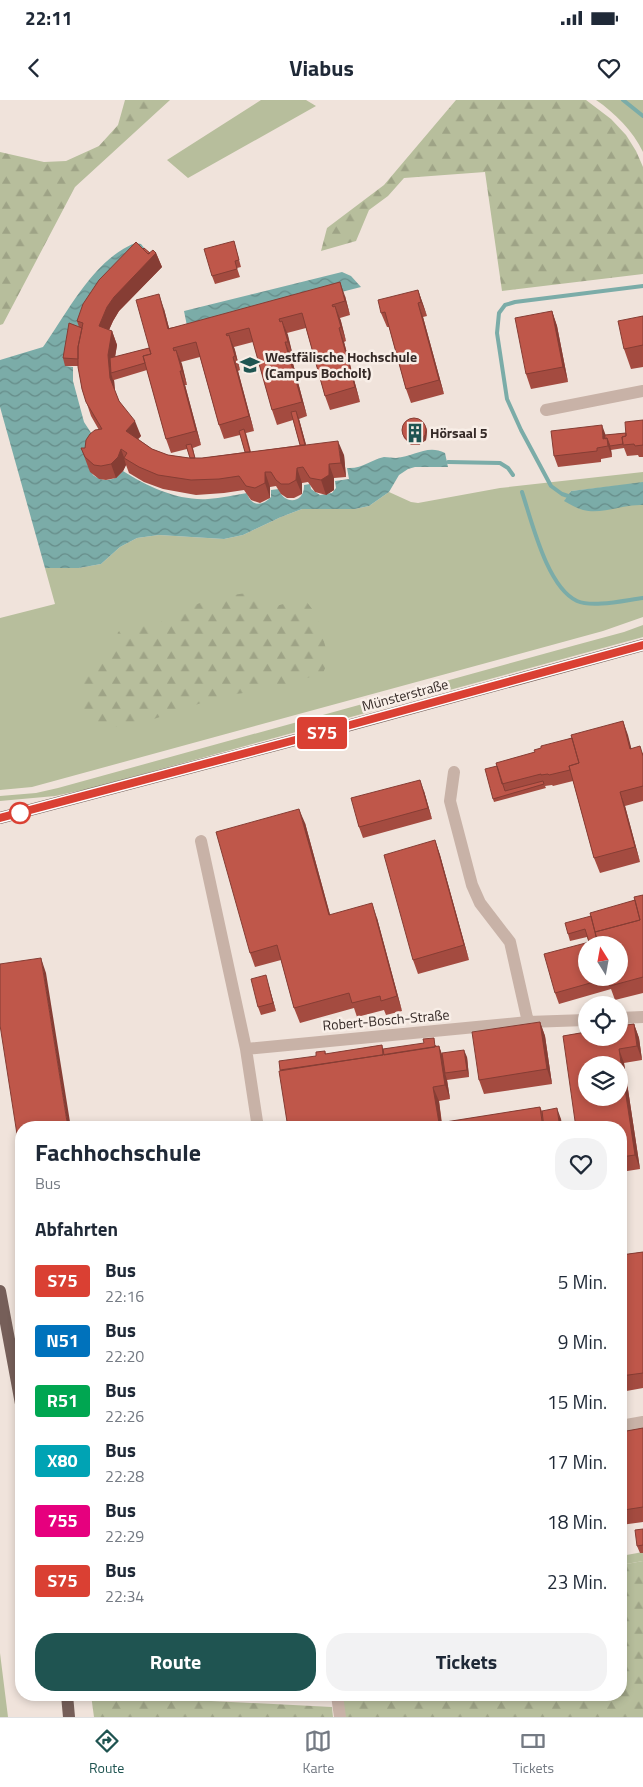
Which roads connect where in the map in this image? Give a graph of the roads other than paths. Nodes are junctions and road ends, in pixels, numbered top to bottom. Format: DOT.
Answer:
graph roads {
  1 [pos="643,392"];
  2 [pos="546,410"];
  3 [pos="643,646"];
  4 [pos="454,772"];
  5 [pos="0,818"];
  6 [pos="201,841"];
  7 [pos="643,1017"];
  8 [pos="628,1018"];
  9 [pos="578,1020"];
  10 [pos="528,1022"];
  11 [pos="246,1049"];
  12 [pos="257,1121"];
  13 [pos="0,1291"];
  14 [pos="15,1372"];
  15 [pos="643,1422"];
  16 [pos="627,1425"];
  17 [pos="67,1701"];
  18 [pos="338,1701"];
  19 [pos="69,1717"];
  20 [pos="340,1717"];
  1 -- 2 [label="street"];
  3 -- 5 [label="main road, Münsterstraße"];
  4 -- 10 [label="street"];
  6 -- 11 [label="street"];
  7 -- 8 [label="street"];
  9 -- 10 [label="street, Robert-Bosch-Straße"];
  10 -- 11 [label="street, Robert-Bosch-Straße"];
  11 -- 12 [label="street"];
  13 -- 14 [label="main road"];
  15 -- 16 [label="street"];
  17 -- 19 [label="main road"];
  18 -- 20 [label="street"];
}
